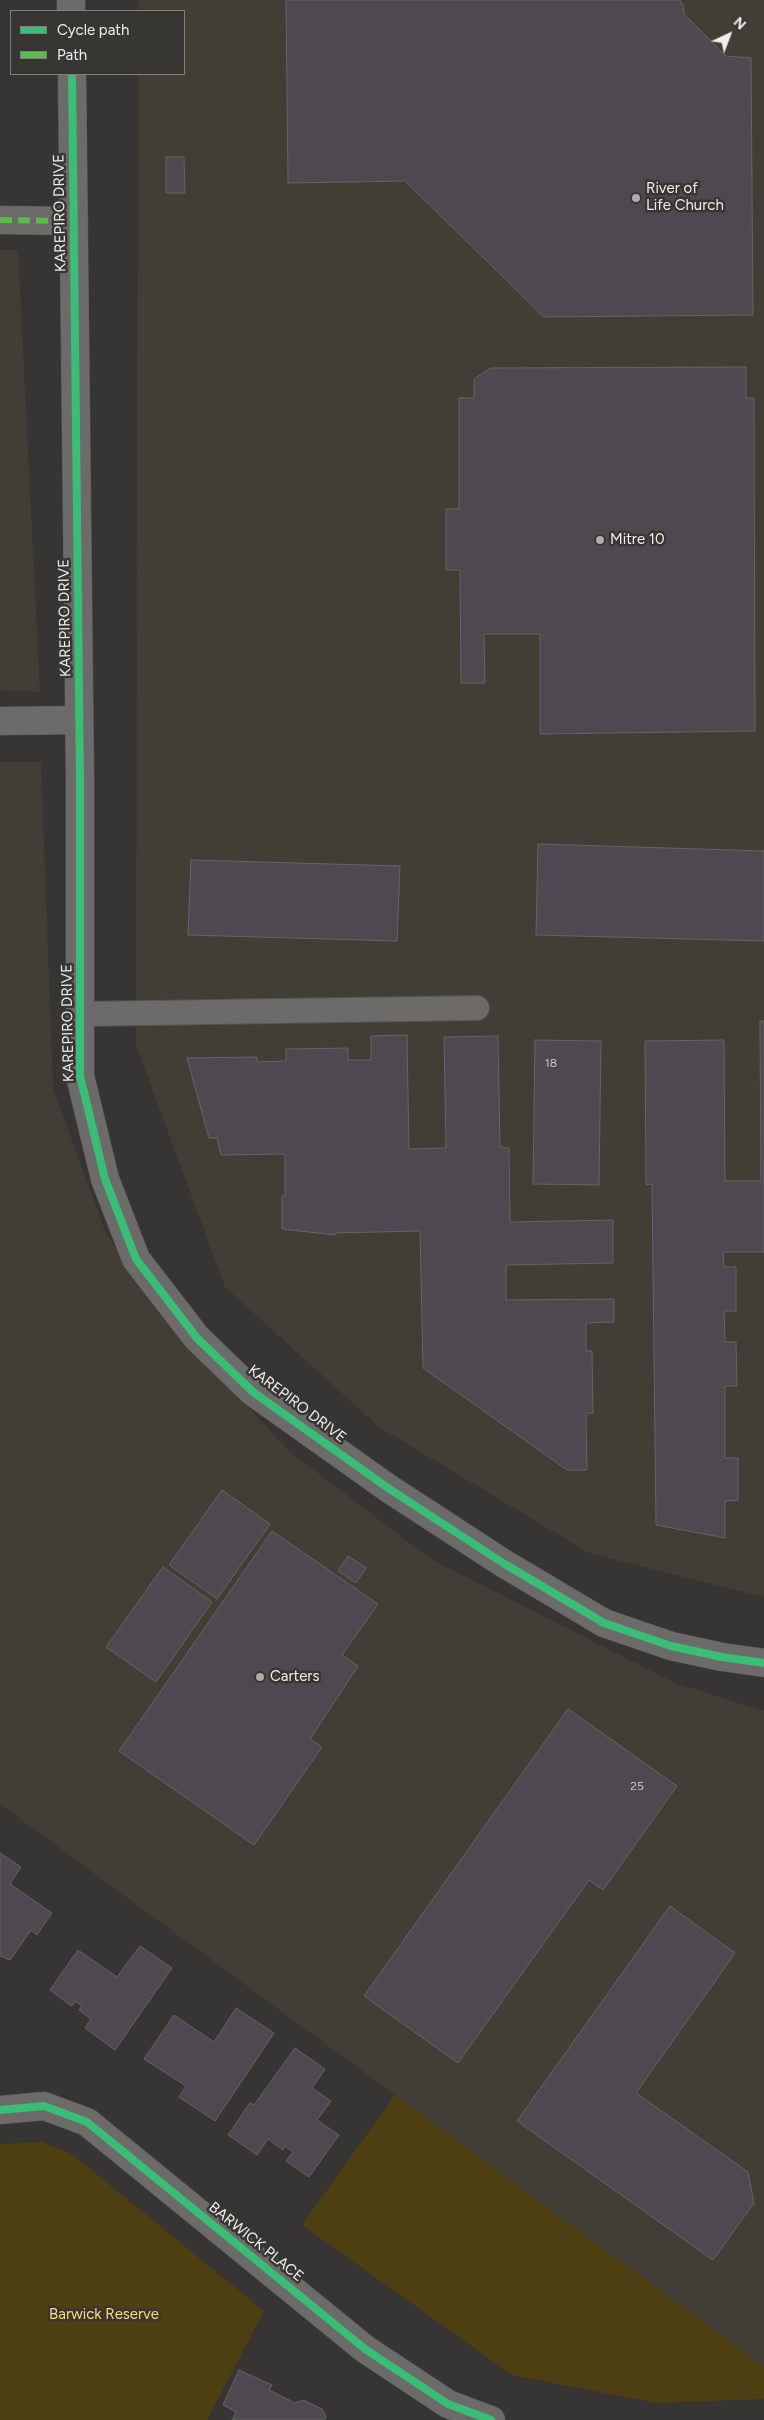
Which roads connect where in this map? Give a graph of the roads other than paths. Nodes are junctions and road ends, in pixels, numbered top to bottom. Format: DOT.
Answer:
graph roads {
  1 [pos="72,75"];
  2 [pos="0,220"];
  3 [pos="74,221"];
  4 [pos="80,720"];
  5 [pos="0,721"];
  6 [pos="477,1008"];
  7 [pos="80,1014"];
  8 [pos="764,1663"];
  9 [pos="0,2110"];
  10 [pos="444,2412"];
  11 [pos="490,2420"];
  1 -- 3 [label="street, KAREPIRO DRIVE"];
  2 -- 3 [label="street"];
  3 -- 4 [label="street, KAREPIRO DRIVE"];
  4 -- 5 [label="street"];
  4 -- 7 [label="street, KAREPIRO DRIVE"];
  6 -- 7 [label="lane"];
  7 -- 8 [label="street, KAREPIRO DRIVE"];
  9 -- 10 [label="street, BARWICK PLACE"];
  10 -- 11 [label="street, BARWICK PLACE"];
}
